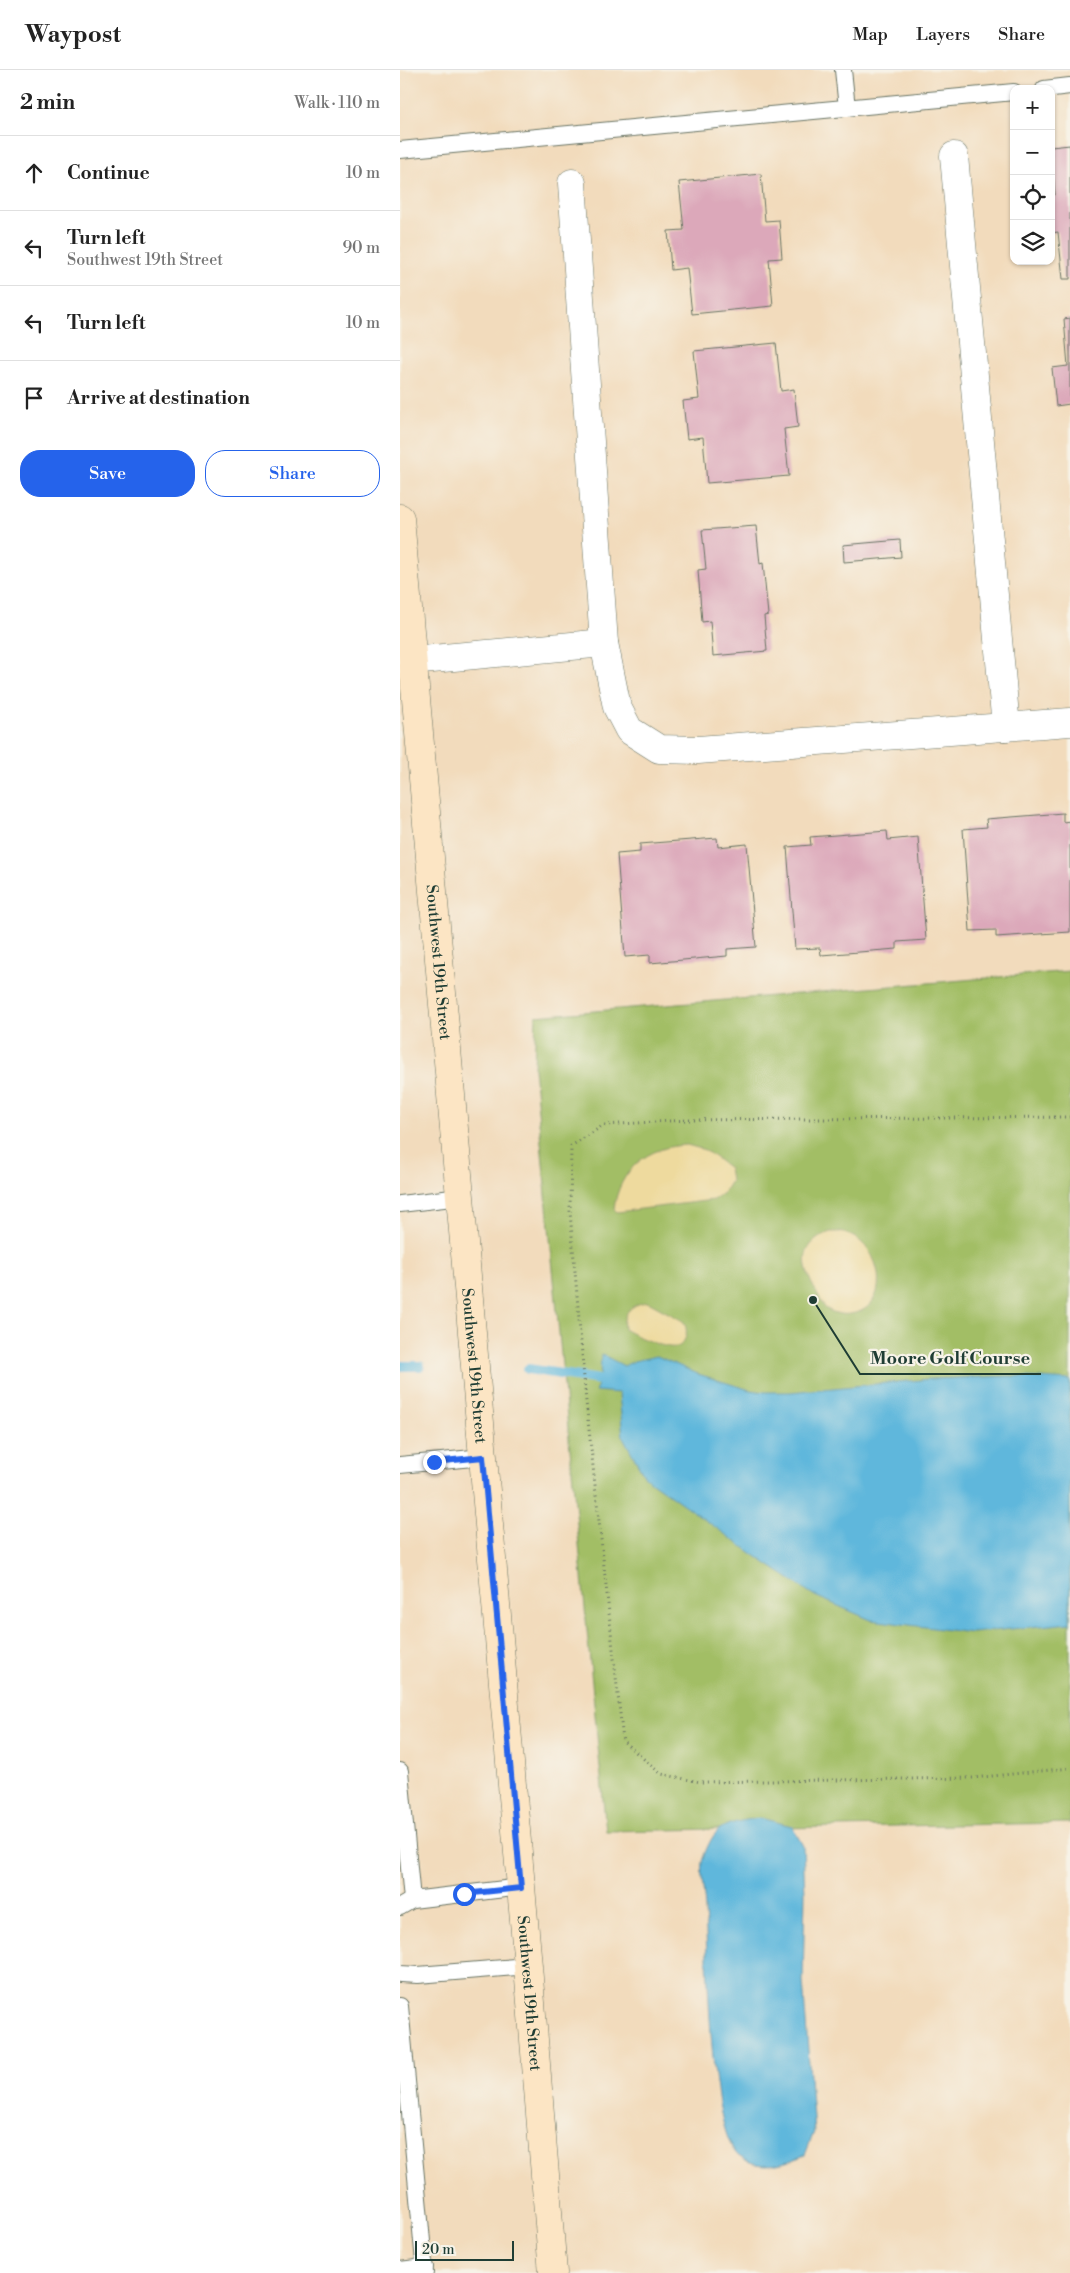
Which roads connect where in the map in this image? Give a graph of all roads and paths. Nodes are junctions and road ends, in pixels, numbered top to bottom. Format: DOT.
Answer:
graph roads {
  1 [pos="843,70"];
  2 [pos="1070,86"];
  3 [pos="1055,88"];
  4 [pos="1010,92"];
  5 [pos="847,108"];
  6 [pos="400,150"];
  7 [pos="954,156"];
  8 [pos="572,183"];
  9 [pos="400,518"];
  10 [pos="604,643"];
  11 [pos="407,661"];
  12 [pos="1070,722"];
  13 [pos="1006,727"];
  14 [pos="1070,1117"];
  15 [pos="460,1198"];
  16 [pos="400,1204"];
  17 [pos="483,1457"];
  18 [pos="400,1465"];
  19 [pos="1070,1768"];
  20 [pos="400,1771"];
  21 [pos="521,1888"];
  22 [pos="406,1904"];
  23 [pos="528,1966"];
  24 [pos="400,1974"];
  25 [pos="400,2006"];
  26 [pos="400,2270"];
  27 [pos="425,2270"];
  28 [pos="553,2273"];
  1 -- 5 [label="lane"];
  2 -- 3 [label="lane"];
  4 -- 5 [label="lane"];
  5 -- 6 [label="lane"];
  7 -- 13 [label="street"];
  8 -- 10 [label="street"];
  9 -- 11 [label="street, Southwest 19th Street"];
  10 -- 11 [label="street"];
  10 -- 13 [label="street"];
  11 -- 15 [label="street, Southwest 19th Street"];
  12 -- 13 [label="street"];
  14 -- 19 [label="path"];
  15 -- 16 [label="lane"];
  15 -- 17 [label="street, Southwest 19th Street"];
  17 -- 18 [label="lane"];
  17 -- 21 [label="street, Southwest 19th Street"];
  20 -- 22 [label="lane"];
  21 -- 22 [label="lane"];
  21 -- 23 [label="street, Southwest 19th Street"];
  23 -- 24 [label="lane"];
  23 -- 28 [label="street, Southwest 19th Street"];
  25 -- 27 [label="lane"];
  26 -- 27 [label="lane"];
}
